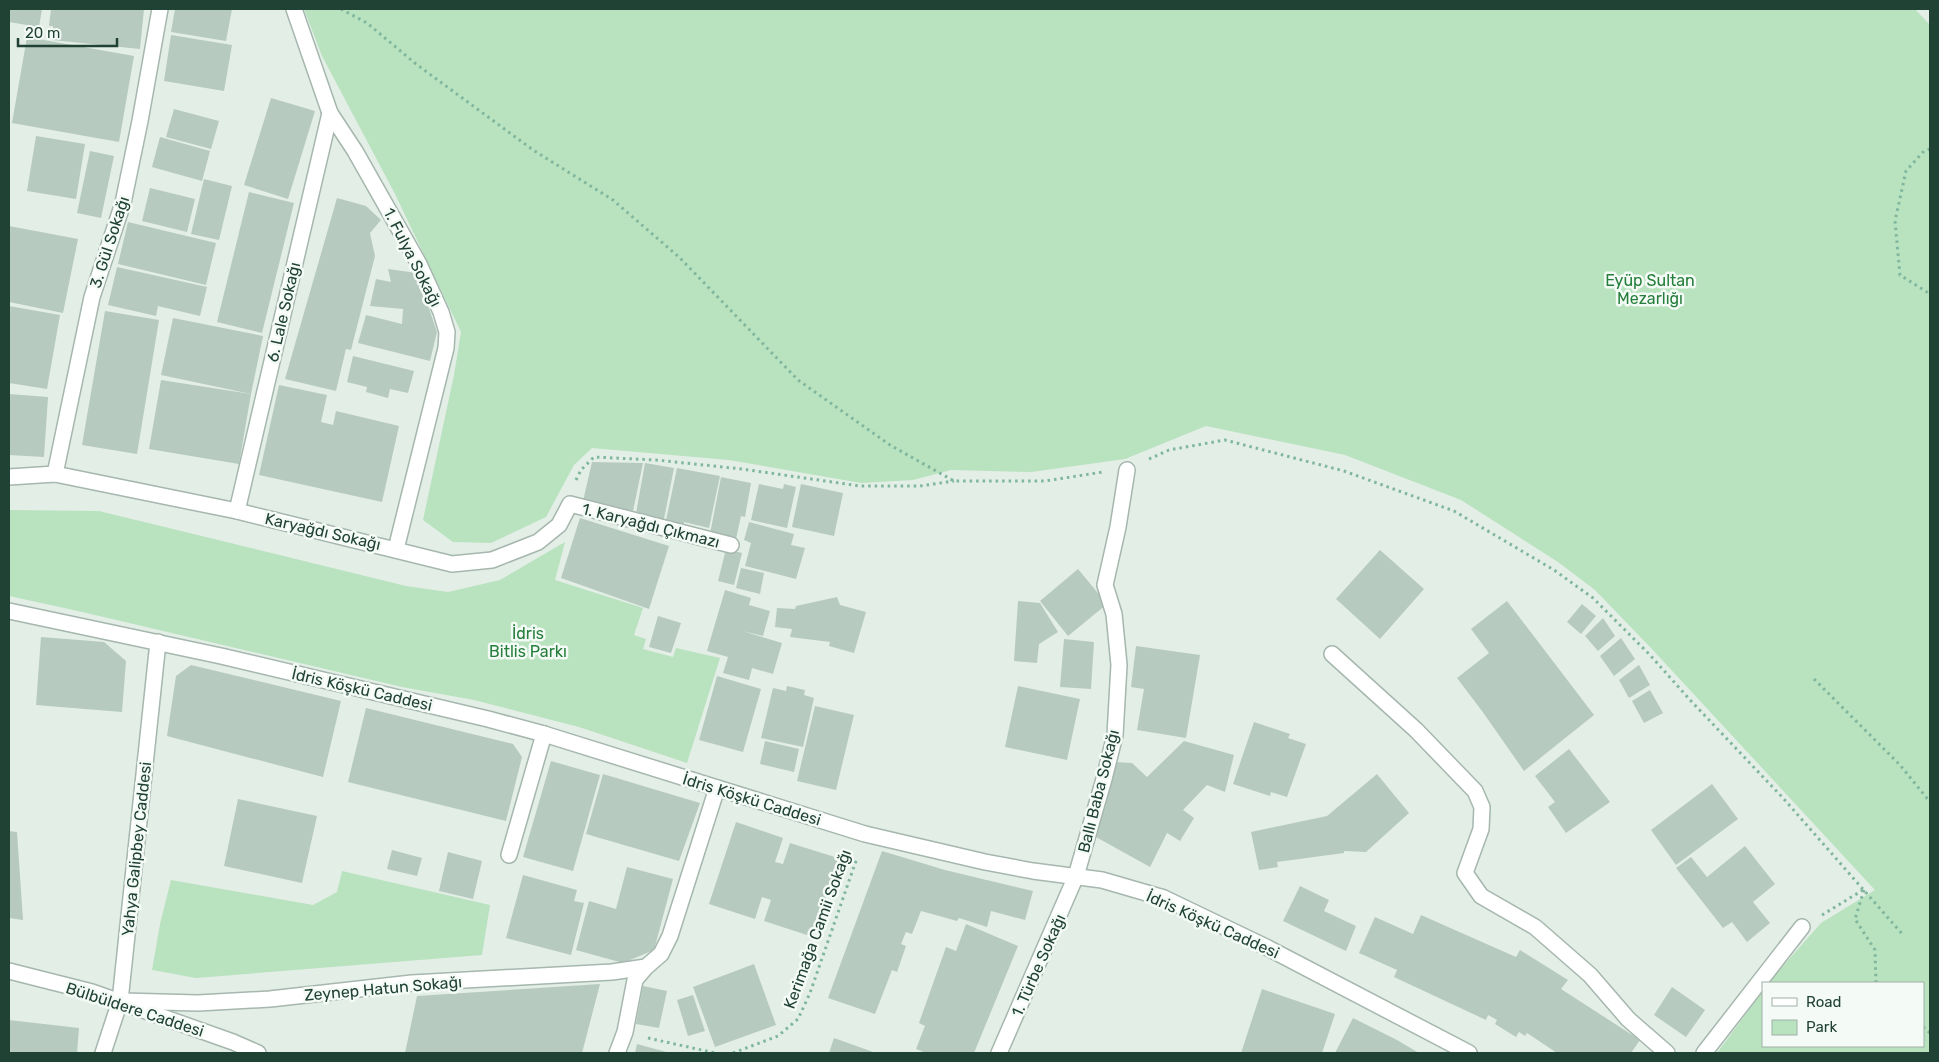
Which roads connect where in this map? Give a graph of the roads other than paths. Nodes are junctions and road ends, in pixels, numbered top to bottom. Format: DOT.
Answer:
graph roads {
  1 [pos="160,9"];
  2 [pos="294,9"];
  3 [pos="330,113"];
  4 [pos="1127,470"];
  5 [pos="55,474"];
  6 [pos="9,477"];
  7 [pos="570,504"];
  8 [pos="237,511"];
  9 [pos="731,545"];
  10 [pos="396,549"];
  11 [pos="9,611"];
  12 [pos="158,642"];
  13 [pos="1332,654"];
  14 [pos="544,734"];
  15 [pos="717,788"];
  16 [pos="509,855"];
  17 [pos="1076,876"];
  18 [pos="1802,927"];
  19 [pos="646,968"];
  20 [pos="9,971"];
  21 [pos="120,1001"];
  22 [pos="235,1048"];
  23 [pos="103,1053"];
  24 [pos="258,1053"];
  25 [pos="617,1053"];
  26 [pos="999,1053"];
  27 [pos="1469,1053"];
  28 [pos="1667,1053"];
  29 [pos="1704,1053"];
  1 -- 5 [label="street, 3. Gül Sokağı"];
  2 -- 3 [label="street, 1. Fulya Sokağı"];
  3 -- 8 [label="street, 6. Lale Sokağı"];
  3 -- 10 [label="street, 1. Fulya Sokağı"];
  4 -- 17 [label="street, Ballı Baba Sokağı"];
  5 -- 6 [label="street, Karyağdı Sokağı"];
  5 -- 8 [label="street, Karyağdı Sokağı"];
  7 -- 9 [label="street, 1. Karyağdı Çıkmazı"];
  7 -- 10 [label="street, Karyağdı Sokağı"];
  8 -- 10 [label="street, Karyağdı Sokağı"];
  11 -- 12 [label="street, İdris Köşkü Caddesi"];
  12 -- 14 [label="street, İdris Köşkü Caddesi"];
  12 -- 21 [label="street, Yahya Galipbey Caddesi"];
  13 -- 28 [label="street"];
  14 -- 15 [label="street, İdris Köşkü Caddesi"];
  14 -- 16 [label="street"];
  15 -- 17 [label="street, İdris Köşkü Caddesi"];
  15 -- 19 [label="street"];
  17 -- 26 [label="street, 1. Türbe Sokağı"];
  17 -- 27 [label="street, İdris Köşkü Caddesi"];
  18 -- 29 [label="street"];
  19 -- 21 [label="street, Zeynep Hatun Sokağı"];
  19 -- 25 [label="street"];
  20 -- 21 [label="street, Bülbüldere Caddesi"];
  21 -- 22 [label="street, Bülbüldere Caddesi"];
  21 -- 23 [label="street, Yahya Galipbey Caddesi"];
  22 -- 24 [label="street, Bülbüldere Caddesi"];
}
